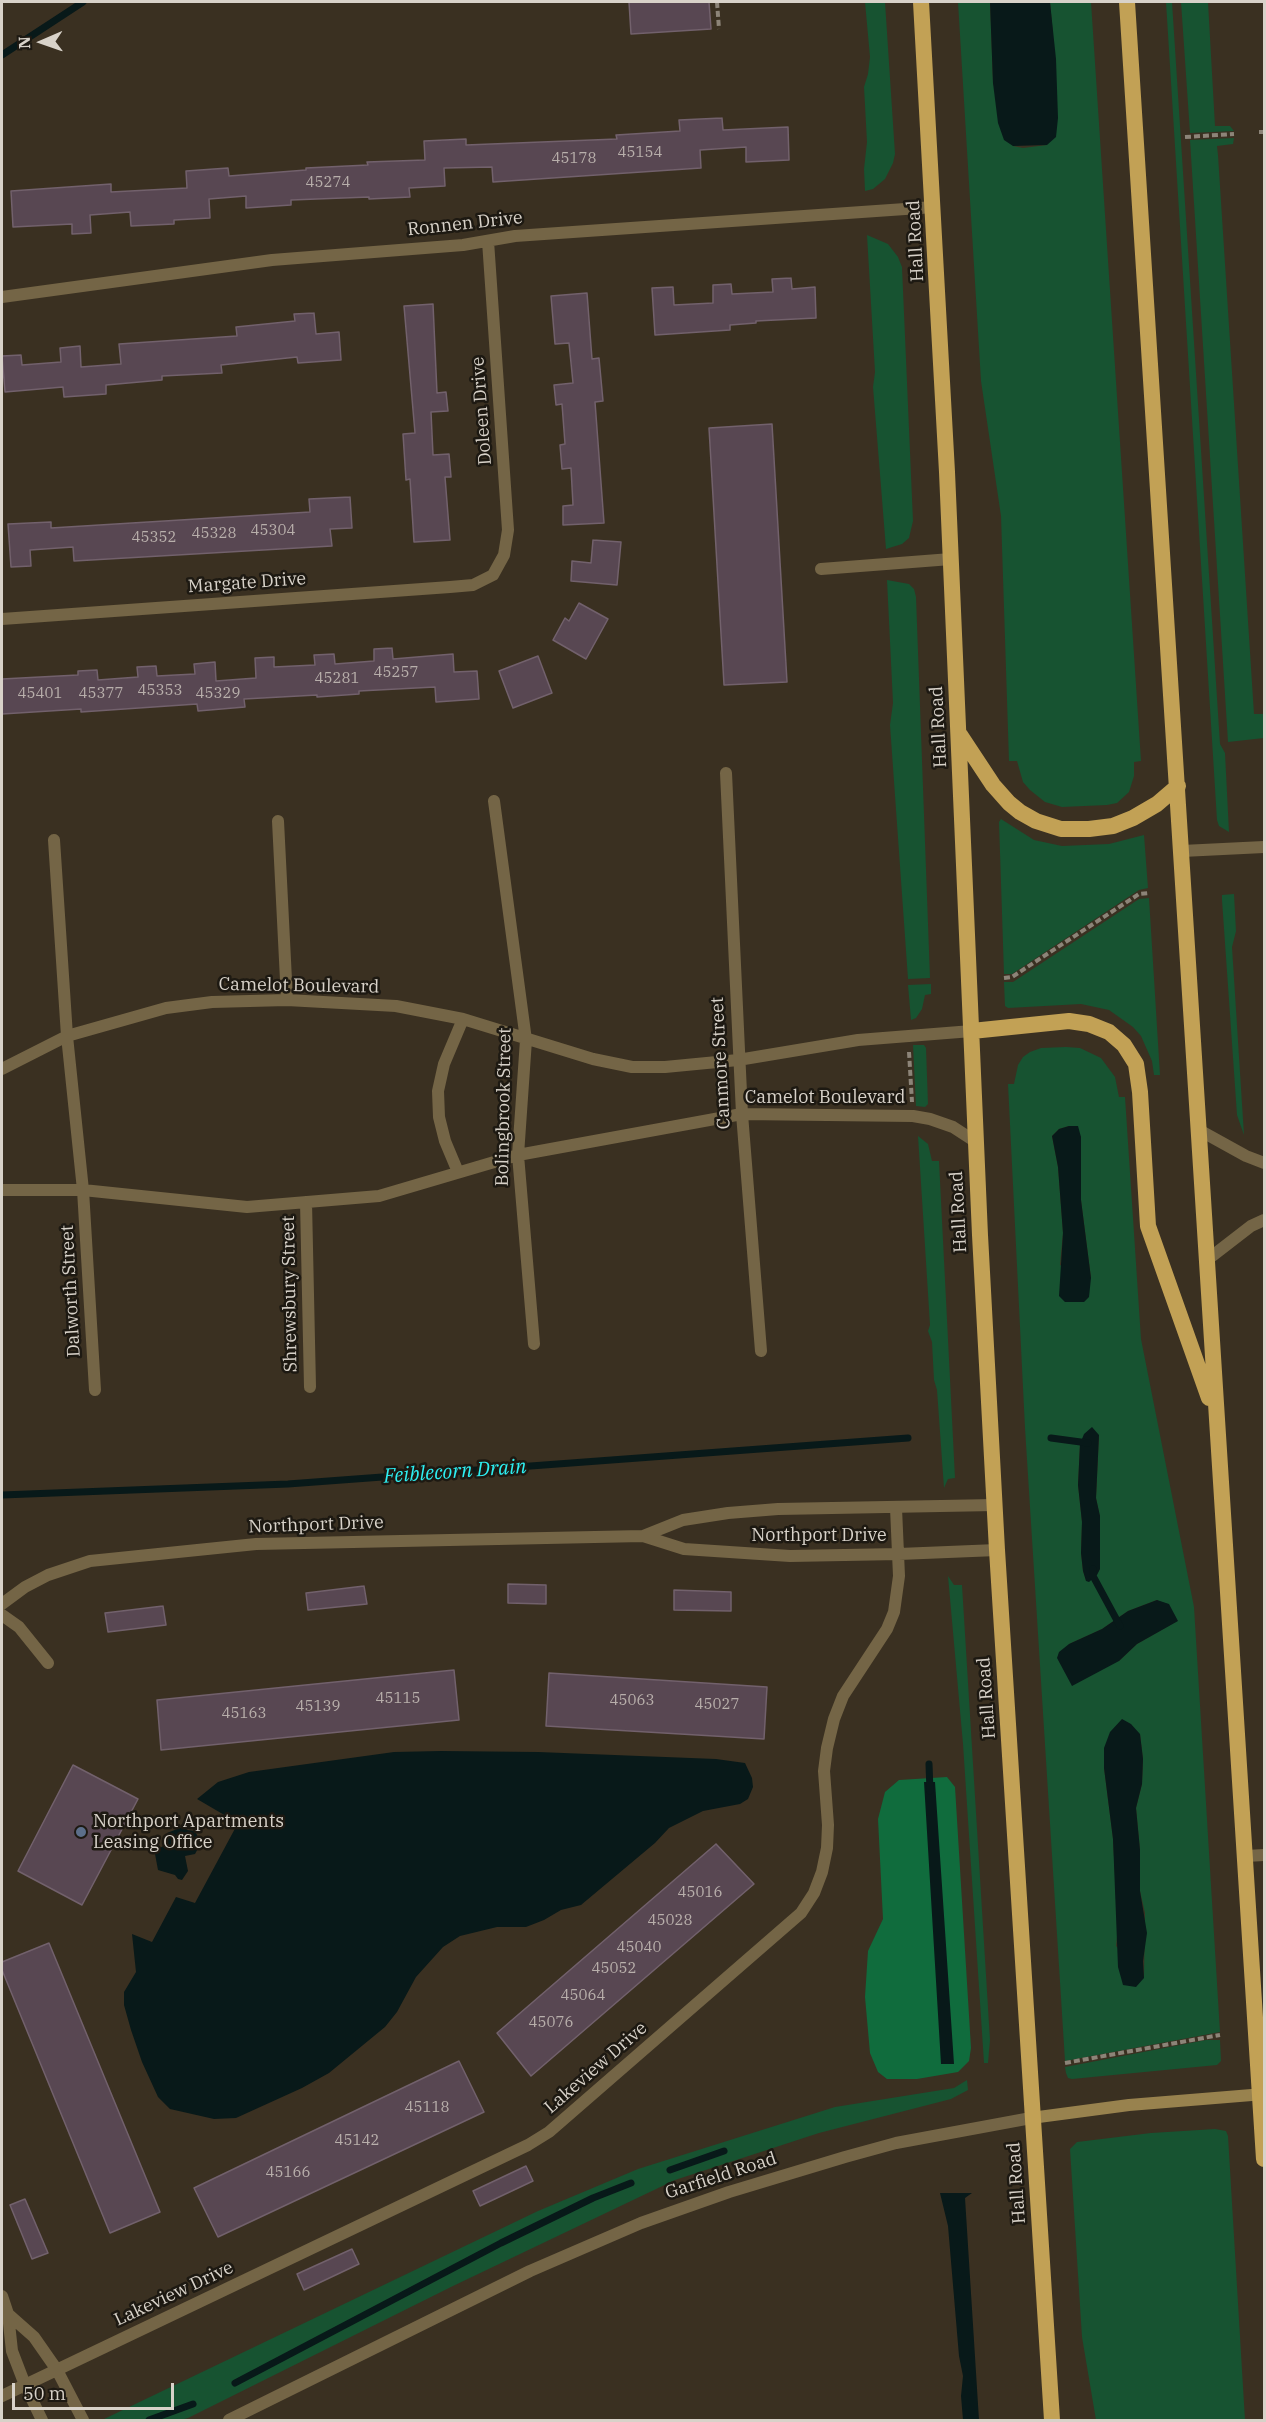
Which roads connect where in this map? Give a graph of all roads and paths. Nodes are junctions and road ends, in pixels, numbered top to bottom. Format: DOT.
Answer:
graph roads {
  1 [pos="717,2"];
  2 [pos="921,2"];
  3 [pos="1127,2"];
  4 [pos="719,29"];
  5 [pos="1259,132"];
  6 [pos="1264,132"];
  7 [pos="1234,134"];
  8 [pos="1185,137"];
  9 [pos="934,207"];
  10 [pos="488,241"];
  11 [pos="2,297"];
  12 [pos="951,559"];
  13 [pos="820,569"];
  14 [pos="493,575"];
  15 [pos="2,619"];
  16 [pos="959,734"];
  17 [pos="726,773"];
  18 [pos="1178,786"];
  19 [pos="494,801"];
  20 [pos="278,821"];
  21 [pos="54,840"];
  22 [pos="1264,847"];
  23 [pos="1182,851"];
  24 [pos="1149,893"];
  25 [pos="1004,978"];
  26 [pos="287,1000"];
  27 [pos="463,1019"];
  28 [pos="972,1031"];
  29 [pos="67,1036"];
  30 [pos="526,1040"];
  31 [pos="909,1046"];
  32 [pos="738,1060"];
  33 [pos="2,1069"];
  34 [pos="912,1105"];
  35 [pos="742,1114"];
  36 [pos="1199,1130"];
  37 [pos="976,1142"];
  38 [pos="518,1155"];
  39 [pos="1264,1163"];
  40 [pos="458,1172"];
  41 [pos="2,1190"];
  42 [pos="83,1190"];
  43 [pos="306,1202"];
  44 [pos="1264,1220"];
  45 [pos="1208,1260"];
  46 [pos="534,1344"];
  47 [pos="761,1351"];
  48 [pos="310,1387"];
  49 [pos="95,1390"];
  50 [pos="1216,1416"];
  51 [pos="995,1505"];
  52 [pos="896,1508"];
  53 [pos="643,1536"];
  54 [pos="997,1550"];
  55 [pos="899,1554"];
  56 [pos="2,1604"];
  57 [pos="2,1615"];
  58 [pos="48,1663"];
  59 [pos="1264,1855"];
  60 [pos="1246,1856"];
  61 [pos="1220,2035"];
  62 [pos="1065,2063"];
  63 [pos="1262,2095"];
  64 [pos="1032,2118"];
  65 [pos="1264,2158"];
  66 [pos="2,2296"];
  67 [pos="8,2314"];
  68 [pos="57,2370"];
  69 [pos="25,2385"];
  70 [pos="2,2396"];
  71 [pos="42,2421"];
  72 [pos="82,2421"];
  73 [pos="229,2421"];
  74 [pos="1052,2421"];
  1 -- 4 [label="path"];
  2 -- 9 [label="highway, Hall Road"];
  3 -- 18 [label="highway"];
  5 -- 6 [label="path"];
  7 -- 8 [label="path"];
  9 -- 10 [label="street, Ronnen Drive"];
  9 -- 12 [label="highway, Hall Road"];
  10 -- 11 [label="street, Ronnen Drive"];
  10 -- 14 [label="street, Doleen Drive"];
  12 -- 13 [label="street"];
  12 -- 16 [label="highway, Hall Road"];
  14 -- 15 [label="street, Margate Drive"];
  16 -- 18 [label="highway"];
  16 -- 28 [label="highway, Hall Road"];
  17 -- 32 [label="street, Canmore Street"];
  18 -- 23 [label="highway"];
  19 -- 30 [label="street, Bolingbrook Street"];
  20 -- 26 [label="street"];
  21 -- 29 [label="street"];
  22 -- 23 [label="street"];
  23 -- 36 [label="highway"];
  24 -- 25 [label="path"];
  26 -- 27 [label="street, Camelot Boulevard"];
  26 -- 29 [label="street, Camelot Boulevard"];
  27 -- 30 [label="street, Camelot Boulevard"];
  27 -- 40 [label="street"];
  28 -- 32 [label="street, Camelot Boulevard"];
  28 -- 37 [label="highway, Hall Road"];
  28 -- 50 [label="highway"];
  29 -- 33 [label="street, Camelot Boulevard"];
  29 -- 42 [label="street"];
  30 -- 32 [label="street, Camelot Boulevard"];
  30 -- 38 [label="street, Bolingbrook Street"];
  31 -- 34 [label="path"];
  32 -- 35 [label="street, Canmore Street"];
  35 -- 37 [label="street, Camelot Boulevard"];
  35 -- 38 [label="street, Camelot Boulevard"];
  35 -- 47 [label="street, Canmore Street"];
  36 -- 39 [label="street"];
  36 -- 45 [label="highway"];
  37 -- 51 [label="highway, Hall Road"];
  38 -- 40 [label="street, Camelot Boulevard"];
  38 -- 46 [label="street, Bolingbrook Street"];
  40 -- 43 [label="street, Camelot Boulevard"];
  41 -- 42 [label="street, Camelot Boulevard"];
  42 -- 43 [label="street, Camelot Boulevard"];
  42 -- 49 [label="street, Dalworth Street"];
  43 -- 48 [label="street, Shrewsbury Street"];
  44 -- 45 [label="street"];
  45 -- 50 [label="highway"];
  50 -- 60 [label="highway"];
  51 -- 52 [label="street, Northport Drive"];
  51 -- 54 [label="highway, Hall Road"];
  52 -- 53 [label="street, Northport Drive"];
  52 -- 55 [label="street, Lakeview Drive"];
  53 -- 55 [label="street, Northport Drive"];
  53 -- 56 [label="street, Northport Drive"];
  54 -- 55 [label="street, Northport Drive"];
  54 -- 64 [label="highway, Hall Road"];
  55 -- 68 [label="street, Lakeview Drive"];
  57 -- 58 [label="street"];
  59 -- 60 [label="street"];
  60 -- 63 [label="highway"];
  61 -- 62 [label="path"];
  63 -- 64 [label="main road, Garfield Road"];
  63 -- 65 [label="highway"];
  64 -- 73 [label="street, Garfield Road"];
  64 -- 74 [label="highway, Hall Road"];
  66 -- 67 [label="street"];
  67 -- 68 [label="street"];
  67 -- 69 [label="street"];
  68 -- 69 [label="street, Lakeview Drive"];
  68 -- 72 [label="street"];
  69 -- 70 [label="street, Lakeview Drive"];
  69 -- 71 [label="street"];
}
